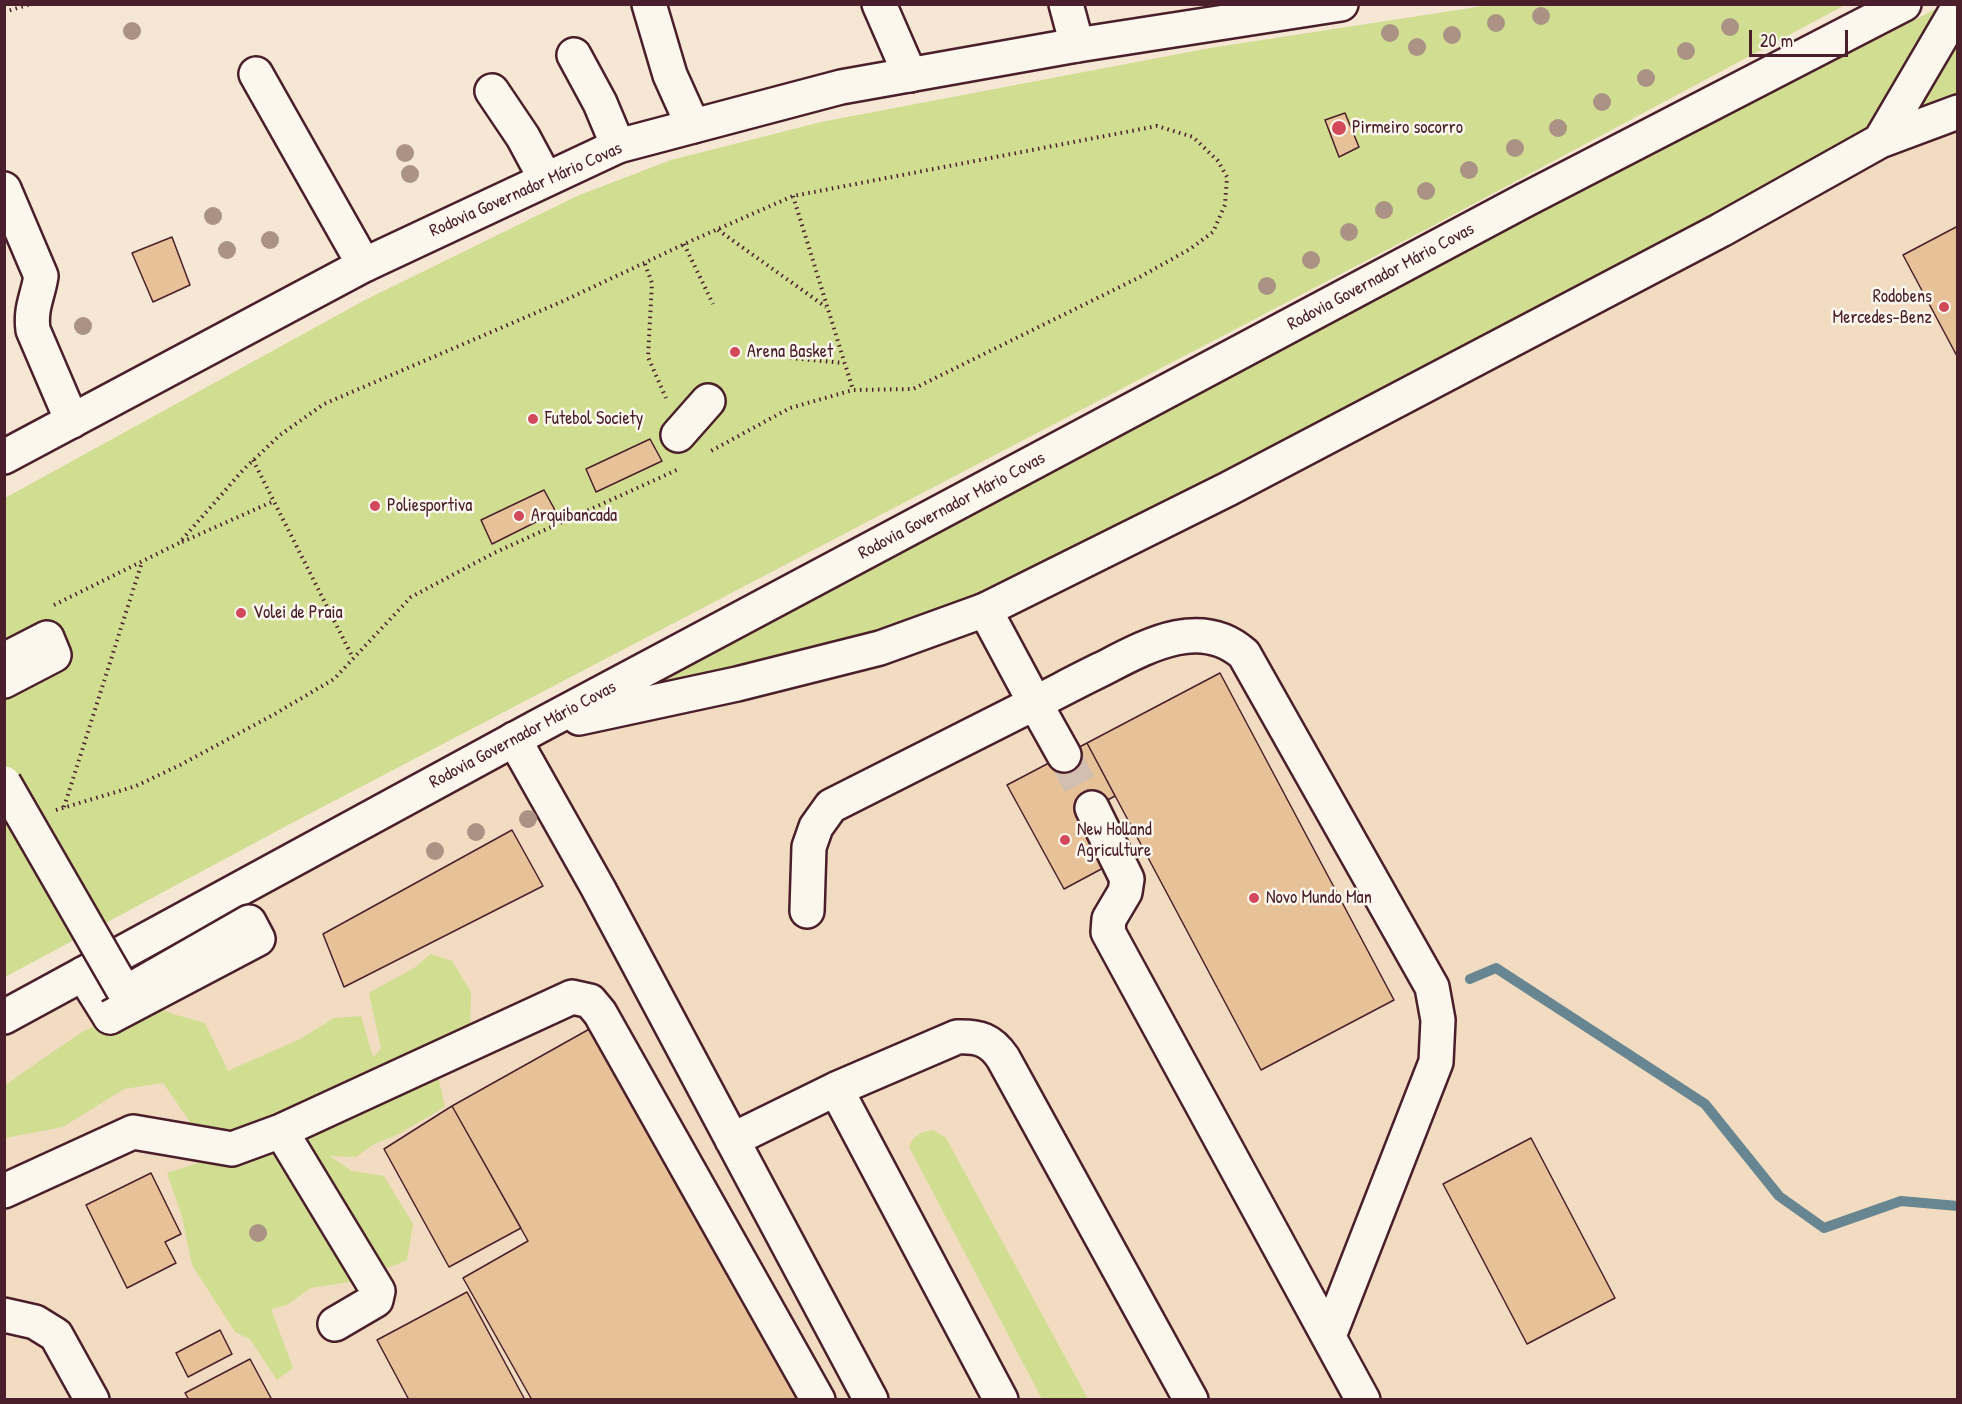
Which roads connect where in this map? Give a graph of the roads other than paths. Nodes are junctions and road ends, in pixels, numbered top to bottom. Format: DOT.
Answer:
graph roads {
  1 [pos="649,4"];
  2 [pos="879,4"];
  3 [pos="1066,4"];
  4 [pos="1341,4"];
  5 [pos="1904,4"];
  6 [pos="1958,8"];
  7 [pos="1077,45"];
  8 [pos="574,55"];
  9 [pos="256,74"];
  10 [pos="910,75"];
  11 [pos="492,91"];
  12 [pos="1955,119"];
  13 [pos="693,126"];
  14 [pos="1880,141"];
  15 [pos="618,146"];
  16 [pos="545,178"];
  17 [pos="4,189"];
  18 [pos="364,265"];
  19 [pos="708,401"];
  20 [pos="72,421"];
  21 [pos="678,435"];
  22 [pos="4,457"];
  23 [pos="985,610"];
  24 [pos="4,660"];
  25 [pos="4,681"];
  26 [pos="1035,703"];
  27 [pos="526,733"];
  28 [pos="1064,755"];
  29 [pos="4,783"];
  30 [pos="1092,808"];
  31 [pos="807,910"];
  32 [pos="83,974"];
  33 [pos="4,1017"];
  34 [pos="836,1089"];
  35 [pos="281,1131"];
  36 [pos="732,1140"];
  37 [pos="4,1191"];
  38 [pos="4,1315"];
  39 [pos="335,1324"];
  40 [pos="1329,1336"];
  41 [pos="92,1400"];
  42 [pos="818,1400"];
  43 [pos="871,1400"];
  44 [pos="1001,1400"];
  45 [pos="1191,1400"];
  46 [pos="1363,1400"];
  1 -- 13 [label="main road"];
  2 -- 10 [label="main road"];
  3 -- 7 [label="main road"];
  4 -- 7 [label="main road, Rodovia Governador Mário Covas"];
  5 -- 27 [label="main road, Rodovia Governador Mário Covas"];
  6 -- 14 [label="main road"];
  7 -- 10 [label="main road, Rodovia Governador Mário Covas"];
  8 -- 15 [label="main road"];
  9 -- 18 [label="main road"];
  10 -- 13 [label="main road, Rodovia Governador Mário Covas"];
  11 -- 16 [label="main road"];
  12 -- 14 [label="main road"];
  13 -- 15 [label="main road, Rodovia Governador Mário Covas"];
  14 -- 23 [label="main road"];
  15 -- 16 [label="main road, Rodovia Governador Mário Covas"];
  16 -- 18 [label="main road, Rodovia Governador Mário Covas"];
  17 -- 20 [label="main road"];
  18 -- 20 [label="main road, Rodovia Governador Mário Covas"];
  19 -- 21 [label="main road"];
  20 -- 22 [label="main road, Rodovia Governador Mário Covas"];
  23 -- 26 [label="main road"];
  23 -- 27 [label="main road"];
  24 -- 25 [label="main road"];
  26 -- 28 [label="main road"];
  26 -- 31 [label="main road"];
  26 -- 40 [label="main road"];
  27 -- 32 [label="main road, Rodovia Governador Mário Covas"];
  27 -- 36 [label="main road"];
  29 -- 32 [label="main road, bridge"];
  30 -- 40 [label="main road"];
  32 -- 33 [label="main road, Rodovia Governador Mário Covas"];
  34 -- 36 [label="main road"];
  34 -- 44 [label="main road"];
  34 -- 45 [label="main road"];
  35 -- 37 [label="main road"];
  35 -- 39 [label="main road"];
  35 -- 42 [label="main road"];
  36 -- 43 [label="main road"];
  38 -- 41 [label="main road"];
  40 -- 46 [label="main road"];
}
